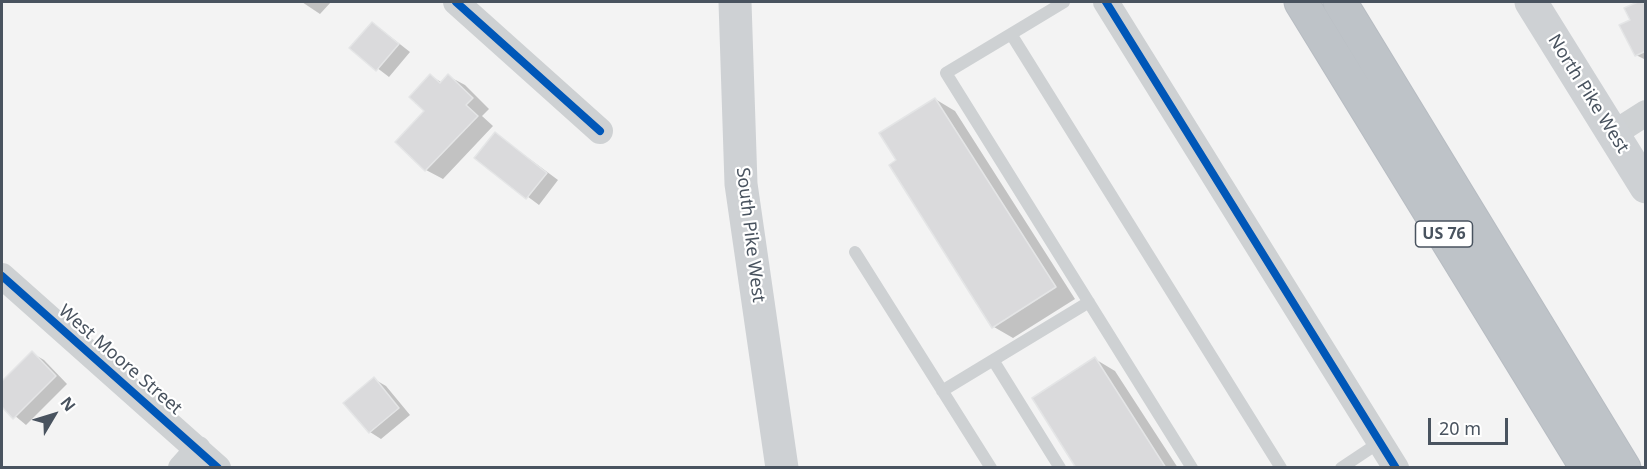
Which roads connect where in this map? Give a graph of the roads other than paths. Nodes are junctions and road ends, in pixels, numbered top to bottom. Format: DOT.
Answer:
graph roads {
  1 [pos="456,2"];
  2 [pos="735,2"];
  3 [pos="1064,2"];
  4 [pos="1106,2"];
  5 [pos="1301,2"];
  6 [pos="1340,2"];
  7 [pos="1531,2"];
  8 [pos="1011,34"];
  9 [pos="1646,113"];
  10 [pos="600,131"];
  11 [pos="1612,134"];
  12 [pos="1646,187"];
  13 [pos="855,252"];
  14 [pos="2,276"];
  15 [pos="1089,302"];
  16 [pos="993,360"];
  17 [pos="942,391"];
  18 [pos="1380,442"];
  19 [pos="190,458"];
  20 [pos="218,468"];
  21 [pos="782,468"];
  22 [pos="991,468"];
  23 [pos="1060,468"];
  24 [pos="1192,468"];
  25 [pos="1281,468"];
  26 [pos="1341,468"];
  27 [pos="1396,468"];
  28 [pos="1587,468"];
  29 [pos="1624,468"];
  1 -- 10 [label="street"];
  2 -- 21 [label="main road, South Pike West"];
  3 -- 8 [label="lane"];
  4 -- 18 [label="street"];
  5 -- 28 [label="highway, US 76"];
  6 -- 29 [label="highway, US 76"];
  7 -- 11 [label="main road, North Pike West"];
  8 -- 15 [label="lane"];
  8 -- 25 [label="lane"];
  9 -- 11 [label="street"];
  11 -- 12 [label="main road, North Pike West"];
  13 -- 17 [label="lane"];
  14 -- 19 [label="street, West Moore Street"];
  15 -- 16 [label="lane"];
  15 -- 24 [label="lane"];
  16 -- 17 [label="lane"];
  16 -- 23 [label="lane"];
  17 -- 22 [label="lane"];
  18 -- 26 [label="lane"];
  18 -- 27 [label="street"];
  19 -- 20 [label="street, West Moore Street"];
}
